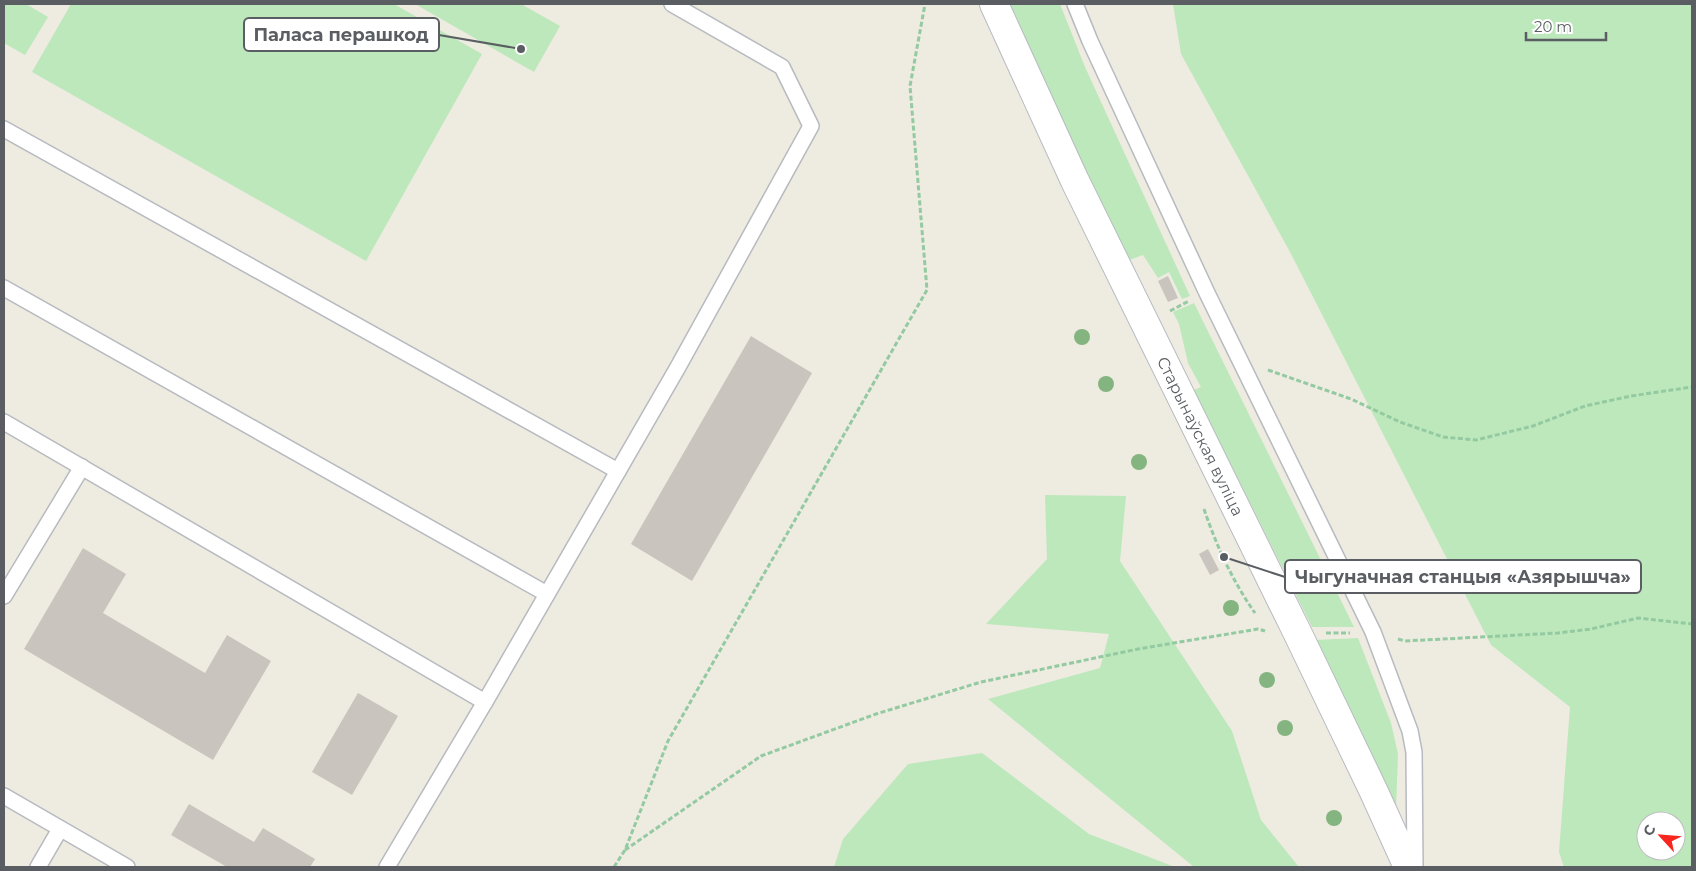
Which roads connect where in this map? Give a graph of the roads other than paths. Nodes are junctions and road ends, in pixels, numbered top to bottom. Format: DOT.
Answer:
graph roads {
  1 [pos="672,4"];
  2 [pos="994,4"];
  3 [pos="1075,4"];
  4 [pos="4,129"];
  5 [pos="4,288"];
  6 [pos="4,422"];
  7 [pos="82,467"];
  8 [pos="618,471"];
  9 [pos="547,594"];
  10 [pos="4,596"];
  11 [pos="485,702"];
  12 [pos="4,796"];
  13 [pos="60,828"];
  14 [pos="38,867"];
  15 [pos="127,867"];
  16 [pos="387,867"];
  17 [pos="1408,867"];
  18 [pos="1415,867"];
  1 -- 8 [label="lane"];
  2 -- 17 [label="main road, Старынаўская вуліца"];
  3 -- 18 [label="lane"];
  4 -- 8 [label="lane"];
  5 -- 9 [label="lane"];
  6 -- 7 [label="lane"];
  7 -- 10 [label="lane"];
  7 -- 11 [label="lane"];
  8 -- 9 [label="lane"];
  9 -- 11 [label="lane"];
  11 -- 16 [label="lane"];
  12 -- 13 [label="lane"];
  13 -- 14 [label="lane"];
  13 -- 15 [label="lane"];
}
